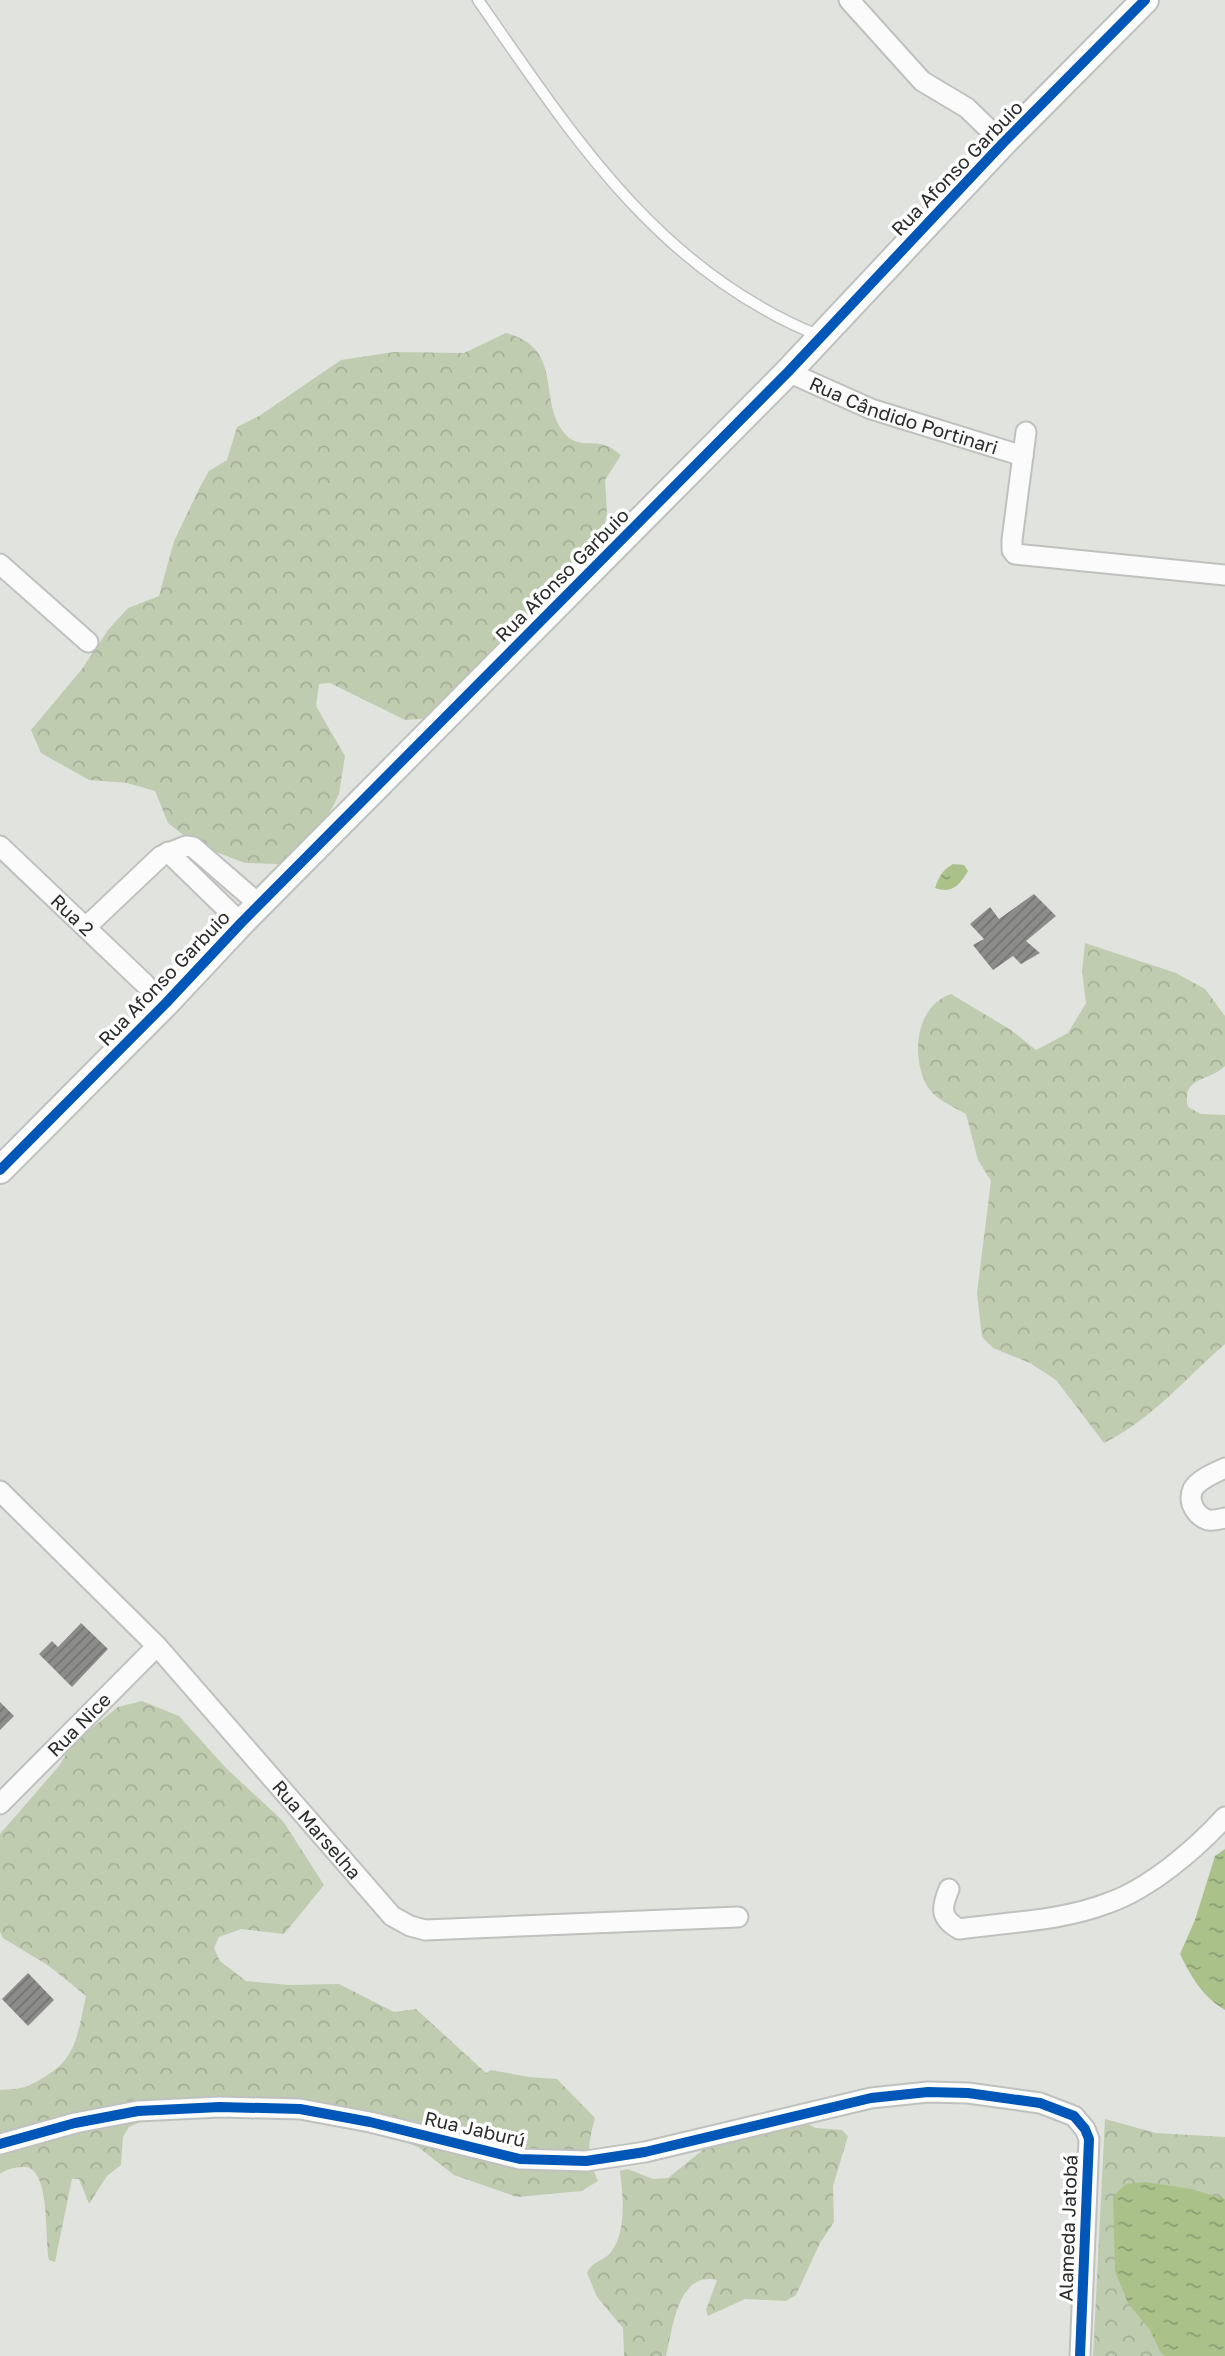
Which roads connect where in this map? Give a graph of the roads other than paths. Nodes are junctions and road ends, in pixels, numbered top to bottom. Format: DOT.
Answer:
graph roads {
  1 [pos="478,0"];
  2 [pos="849,0"];
  3 [pos="1146,0"];
  4 [pos="1003,143"];
  5 [pos="820,337"];
  6 [pos="788,372"];
  7 [pos="1026,432"];
  8 [pos="1023,456"];
  9 [pos="0,564"];
  10 [pos="1225,575"];
  11 [pos="88,642"];
  12 [pos="0,846"];
  13 [pos="168,852"];
  14 [pos="260,905"];
  15 [pos="241,923"];
  16 [pos="86,927"];
  17 [pos="145,984"];
  18 [pos="0,1170"];
  19 [pos="1225,1468"];
  20 [pos="0,1491"];
  21 [pos="1225,1518"];
  22 [pos="157,1646"];
  23 [pos="0,1804"];
  24 [pos="1225,1817"];
  25 [pos="949,1889"];
  26 [pos="738,1917"];
  27 [pos="1065,2112"];
  28 [pos="0,2144"];
  29 [pos="1080,2356"];
  1 -- 5 [label="lane"];
  2 -- 4 [label="street"];
  3 -- 4 [label="street, Rua Afonso Garbuio"];
  4 -- 5 [label="street, Rua Afonso Garbuio"];
  5 -- 6 [label="street, Rua Afonso Garbuio"];
  6 -- 8 [label="street, Rua Cândido Portinari"];
  6 -- 14 [label="street, Rua Afonso Garbuio"];
  7 -- 8 [label="street, Rua Cândido Portinari"];
  8 -- 10 [label="street, Rua Cândido Portinari"];
  9 -- 11 [label="street"];
  12 -- 16 [label="street, Rua 2"];
  13 -- 14 [label="street"];
  13 -- 15 [label="street"];
  13 -- 16 [label="street"];
  14 -- 15 [label="street, Rua Afonso Garbuio"];
  15 -- 18 [label="street, Rua Afonso Garbuio"];
  16 -- 17 [label="street, Rua 2"];
  19 -- 21 [label="street"];
  20 -- 22 [label="street, Rua Marselha"];
  22 -- 23 [label="street, Rua Nice"];
  22 -- 26 [label="street, Rua Marselha"];
  24 -- 25 [label="street"];
  27 -- 28 [label="street, Rua Jaburú"];
  27 -- 29 [label="street, Alameda Jatobá"];
}
